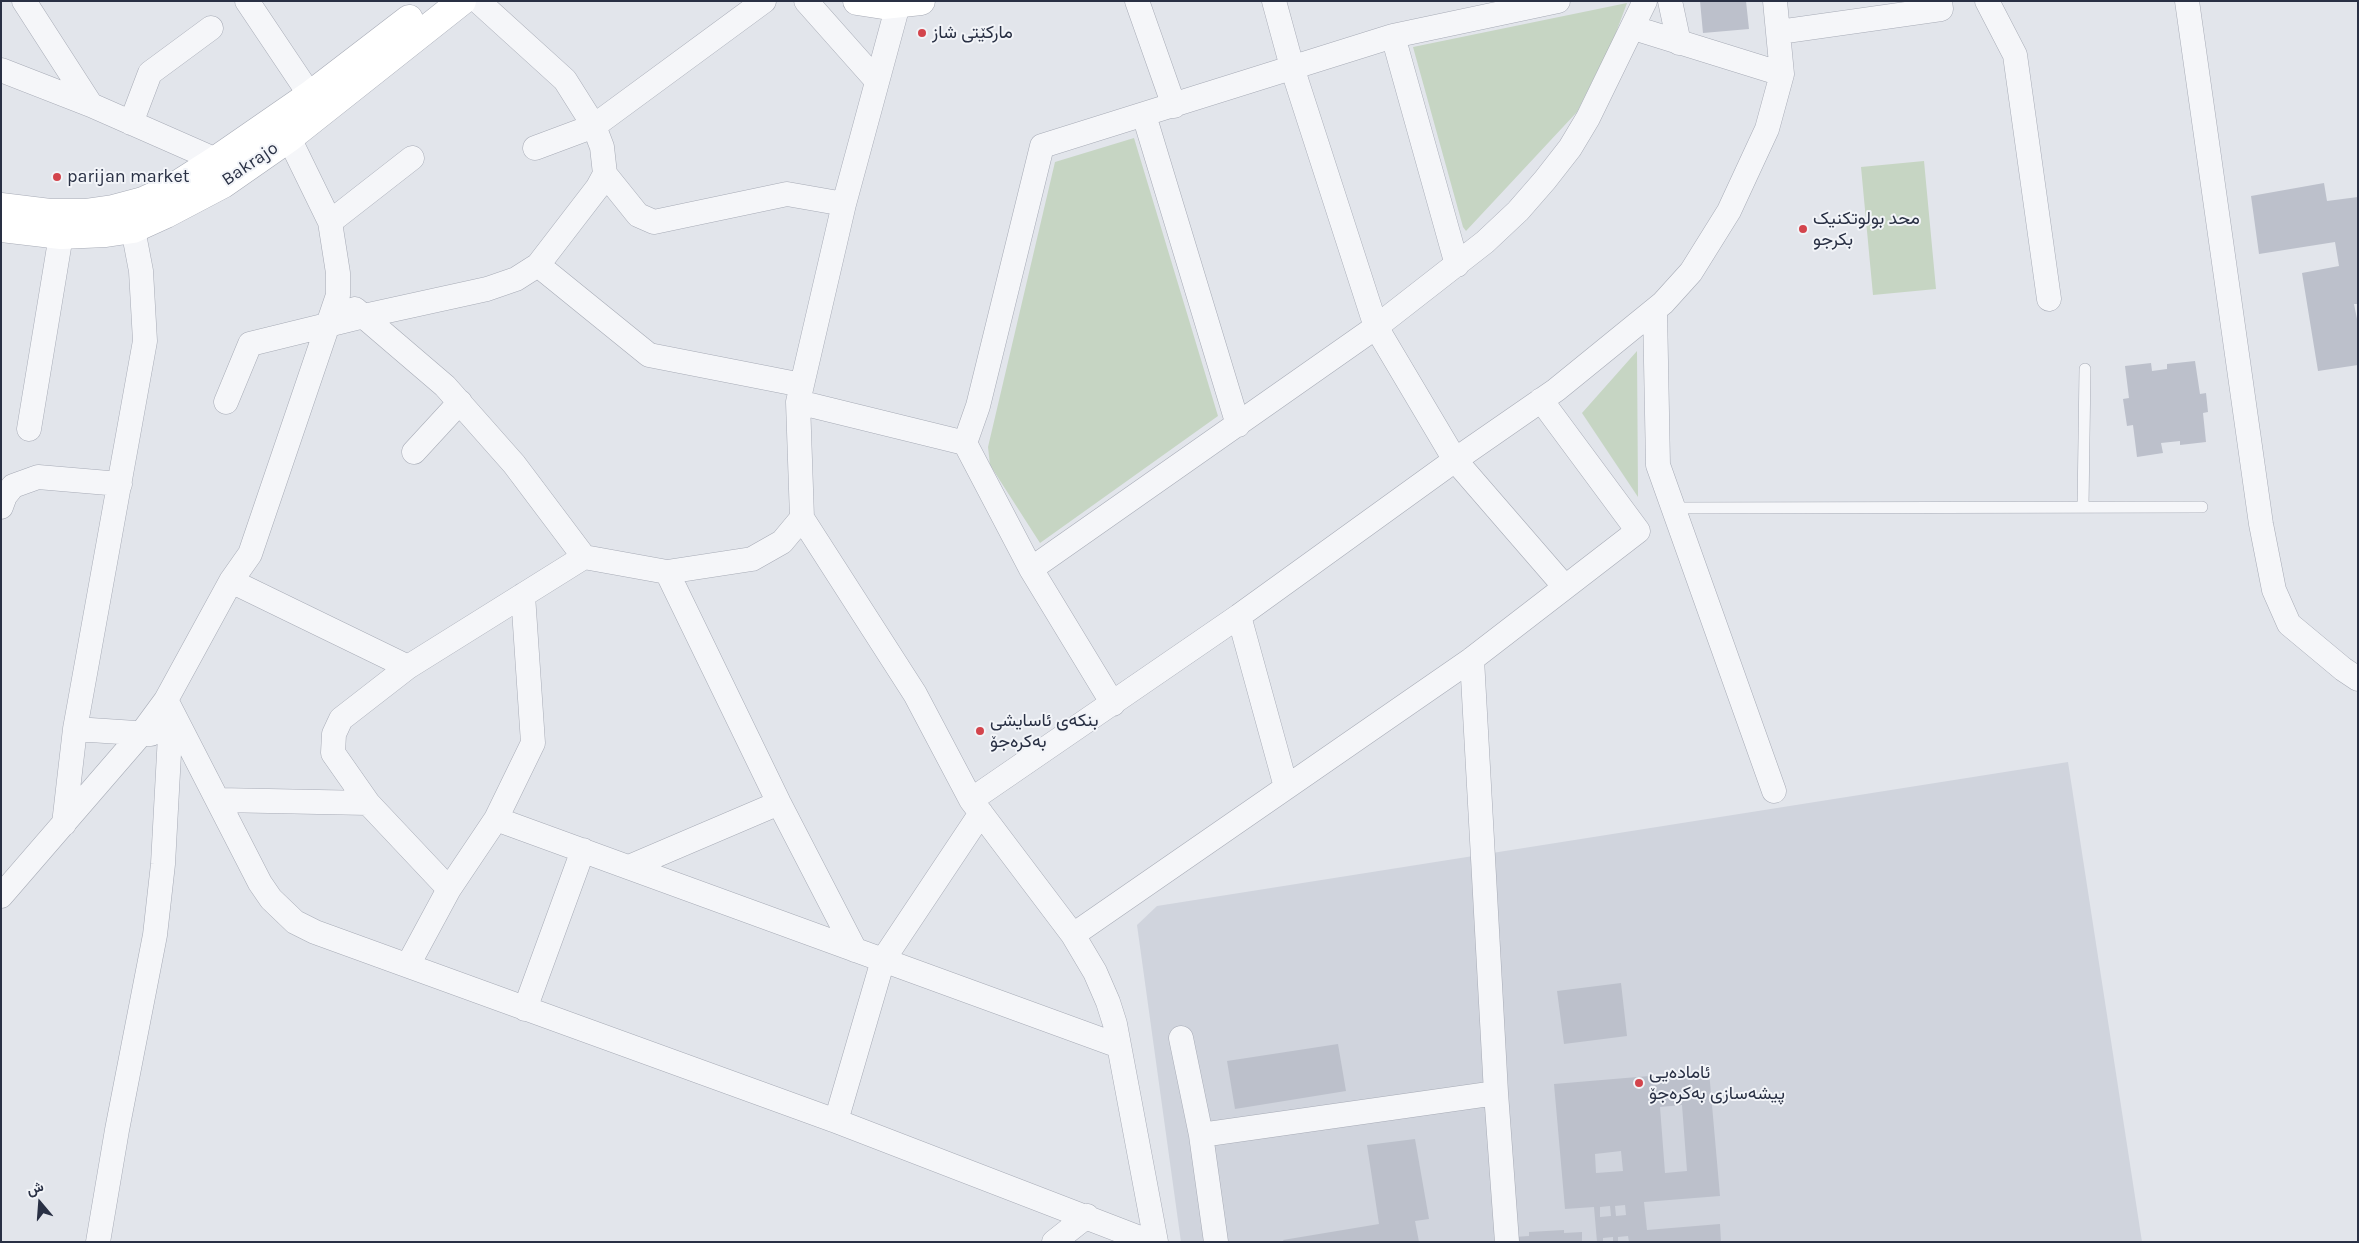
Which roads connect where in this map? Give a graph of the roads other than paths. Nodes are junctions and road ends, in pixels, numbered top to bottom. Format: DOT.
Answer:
graph roads {
  1 [pos="24,1"];
  2 [pos="247,1"];
  3 [pos="432,1"];
  4 [pos="462,1"];
  5 [pos="478,1"];
  6 [pos="764,1"];
  7 [pos="806,1"];
  8 [pos="1137,1"];
  9 [pos="1274,1"];
  10 [pos="1558,1"];
  11 [pos="1645,1"];
  12 [pos="1670,1"];
  13 [pos="1775,1"];
  14 [pos="1940,1"];
  15 [pos="1987,1"];
  16 [pos="2187,1"];
  17 [pos="889,2"];
  18 [pos="1491,8"];
  19 [pos="211,28"];
  20 [pos="1634,28"];
  21 [pos="1779,32"];
  22 [pos="1393,36"];
  23 [pos="1679,43"];
  24 [pos="1292,67"];
  25 [pos="1,70"];
  26 [pos="1782,74"];
  27 [pos="877,80"];
  28 [pos="310,95"];
  29 [pos="91,105"];
  30 [pos="1174,106"];
  31 [pos="1144,115"];
  32 [pos="131,123"];
  33 [pos="594,126"];
  34 [pos="289,138"];
  35 [pos="534,148"];
  36 [pos="412,158"];
  37 [pos="216,160"];
  38 [pos="605,174"];
  39 [pos="844,204"];
  40 [pos="1,207"];
  41 [pos="330,222"];
  42 [pos="1,228"];
  43 [pos="133,229"];
  44 [pos="61,235"];
  45 [pos="538,265"];
  46 [pos="1457,265"];
  47 [pos="338,295"];
  48 [pos="2050,299"];
  49 [pos="1654,310"];
  50 [pos="364,316"];
  51 [pos="329,324"];
  52 [pos="1376,327"];
  53 [pos="2085,369"];
  54 [pos="800,394"];
  55 [pos="1541,400"];
  56 [pos="226,402"];
  57 [pos="460,402"];
  58 [pos="1238,425"];
  59 [pos="30,429"];
  60 [pos="965,444"];
  61 [pos="414,452"];
  62 [pos="1455,460"];
  63 [pos="120,484"];
  64 [pos="1,507"];
  65 [pos="2083,507"];
  66 [pos="2202,507"];
  67 [pos="1673,508"];
  68 [pos="802,518"];
  69 [pos="584,557"];
  70 [pos="1031,569"];
  71 [pos="668,572"];
  72 [pos="231,581"];
  73 [pos="1566,587"];
  74 [pos="523,595"];
  75 [pos="1238,616"];
  76 [pos="1472,659"];
  77 [pos="408,667"];
  78 [pos="2358,679"];
  79 [pos="166,700"];
  80 [pos="1113,704"];
  81 [pos="75,729"];
  82 [pos="141,734"];
  83 [pos="177,736"];
  84 [pos="1286,787"];
  85 [pos="1774,790"];
  86 [pos="219,800"];
  87 [pos="368,803"];
  88 [pos="779,803"];
  89 [pos="976,806"];
  90 [pos="496,819"];
  91 [pos="64,824"];
  92 [pos="583,850"];
  93 [pos="629,867"];
  94 [pos="449,890"];
  95 [pos="1,896"];
  96 [pos="1072,935"];
  97 [pos="855,950"];
  98 [pos="883,960"];
  99 [pos="408,965"];
  100 [pos="525,1009"];
  101 [pos="1181,1038"];
  102 [pos="1119,1046"];
  103 [pos="1496,1093"];
  104 [pos="836,1121"];
  105 [pos="1202,1135"];
  106 [pos="1087,1216"];
  107 [pos="98,1242"];
  108 [pos="1054,1242"];
  109 [pos="1150,1242"];
  110 [pos="1156,1242"];
  111 [pos="1216,1242"];
  112 [pos="1507,1242"];
  1 -- 29 [label="street"];
  2 -- 28 [label="street"];
  3 -- 28 [label="street, Bakrajo"];
  4 -- 34 [label="street, Bakrajo"];
  5 -- 33 [label="street"];
  6 -- 33 [label="street"];
  7 -- 27 [label="street"];
  8 -- 30 [label="street"];
  9 -- 24 [label="street"];
  10 -- 18 [label="street"];
  11 -- 20 [label="street"];
  12 -- 23 [label="street"];
  13 -- 21 [label="street"];
  14 -- 21 [label="street"];
  15 -- 48 [label="street"];
  16 -- 78 [label="street"];
  17 -- 27 [label="street"];
  18 -- 22 [label="street"];
  19 -- 32 [label="street"];
  20 -- 23 [label="street"];
  20 -- 46 [label="street"];
  21 -- 26 [label="street"];
  22 -- 24 [label="street"];
  22 -- 46 [label="street"];
  23 -- 26 [label="street"];
  24 -- 30 [label="street"];
  24 -- 52 [label="street"];
  25 -- 29 [label="street"];
  26 -- 49 [label="street"];
  27 -- 39 [label="street"];
  28 -- 37 [label="street, Bakrajo"];
  29 -- 32 [label="street"];
  30 -- 31 [label="street"];
  31 -- 58 [label="street"];
  31 -- 60 [label="street"];
  32 -- 37 [label="street"];
  33 -- 35 [label="street"];
  33 -- 38 [label="street"];
  34 -- 41 [label="street"];
  34 -- 43 [label="street, Bakrajo"];
  36 -- 41 [label="street"];
  37 -- 40 [label="street, Bakrajo"];
  38 -- 39 [label="street"];
  38 -- 45 [label="street"];
  39 -- 54 [label="street"];
  41 -- 47 [label="street"];
  42 -- 44 [label="street, Bakrajo"];
  43 -- 44 [label="street, Bakrajo"];
  43 -- 63 [label="street"];
  44 -- 59 [label="street"];
  45 -- 50 [label="street"];
  45 -- 54 [label="street"];
  46 -- 52 [label="street"];
  47 -- 50 [label="street"];
  47 -- 51 [label="street"];
  49 -- 55 [label="street"];
  49 -- 67 [label="street"];
  50 -- 51 [label="street"];
  50 -- 57 [label="street"];
  51 -- 56 [label="street"];
  51 -- 72 [label="street"];
  52 -- 58 [label="street"];
  52 -- 62 [label="street"];
  53 -- 65 [label="lane"];
  54 -- 60 [label="street"];
  54 -- 68 [label="street"];
  55 -- 62 [label="street"];
  55 -- 73 [label="street"];
  57 -- 61 [label="street"];
  57 -- 69 [label="street"];
  58 -- 70 [label="street"];
  60 -- 70 [label="street"];
  62 -- 73 [label="street"];
  62 -- 75 [label="street"];
  63 -- 64 [label="street"];
  63 -- 81 [label="street"];
  65 -- 66 [label="lane"];
  65 -- 67 [label="lane"];
  67 -- 85 [label="street"];
  68 -- 71 [label="street"];
  68 -- 89 [label="street"];
  69 -- 71 [label="street"];
  69 -- 74 [label="street"];
  70 -- 80 [label="street"];
  71 -- 88 [label="street"];
  72 -- 77 [label="street"];
  72 -- 79 [label="street"];
  73 -- 76 [label="street"];
  74 -- 77 [label="street"];
  74 -- 90 [label="street"];
  75 -- 80 [label="street"];
  75 -- 84 [label="street"];
  76 -- 84 [label="street"];
  76 -- 103 [label="street"];
  77 -- 87 [label="street"];
  79 -- 82 [label="street"];
  79 -- 83 [label="street"];
  80 -- 89 [label="street"];
  81 -- 82 [label="street"];
  81 -- 91 [label="street"];
  82 -- 83 [label="street"];
  82 -- 91 [label="street"];
  83 -- 86 [label="street"];
  83 -- 107 [label="street"];
  84 -- 96 [label="street"];
  86 -- 87 [label="street"];
  86 -- 99 [label="street"];
  87 -- 94 [label="street"];
  88 -- 93 [label="street"];
  88 -- 97 [label="street"];
  89 -- 96 [label="street"];
  89 -- 98 [label="street"];
  90 -- 92 [label="street"];
  90 -- 94 [label="street"];
  91 -- 95 [label="street"];
  92 -- 93 [label="street"];
  92 -- 100 [label="street"];
  93 -- 97 [label="street"];
  94 -- 99 [label="street"];
  96 -- 102 [label="street"];
  97 -- 98 [label="street"];
  98 -- 102 [label="street"];
  98 -- 104 [label="street"];
  99 -- 100 [label="street"];
  100 -- 104 [label="street"];
  101 -- 105 [label="street"];
  102 -- 110 [label="street"];
  103 -- 105 [label="street"];
  103 -- 112 [label="street"];
  104 -- 106 [label="street"];
  105 -- 111 [label="street"];
  106 -- 108 [label="street"];
  106 -- 109 [label="street"];
}
